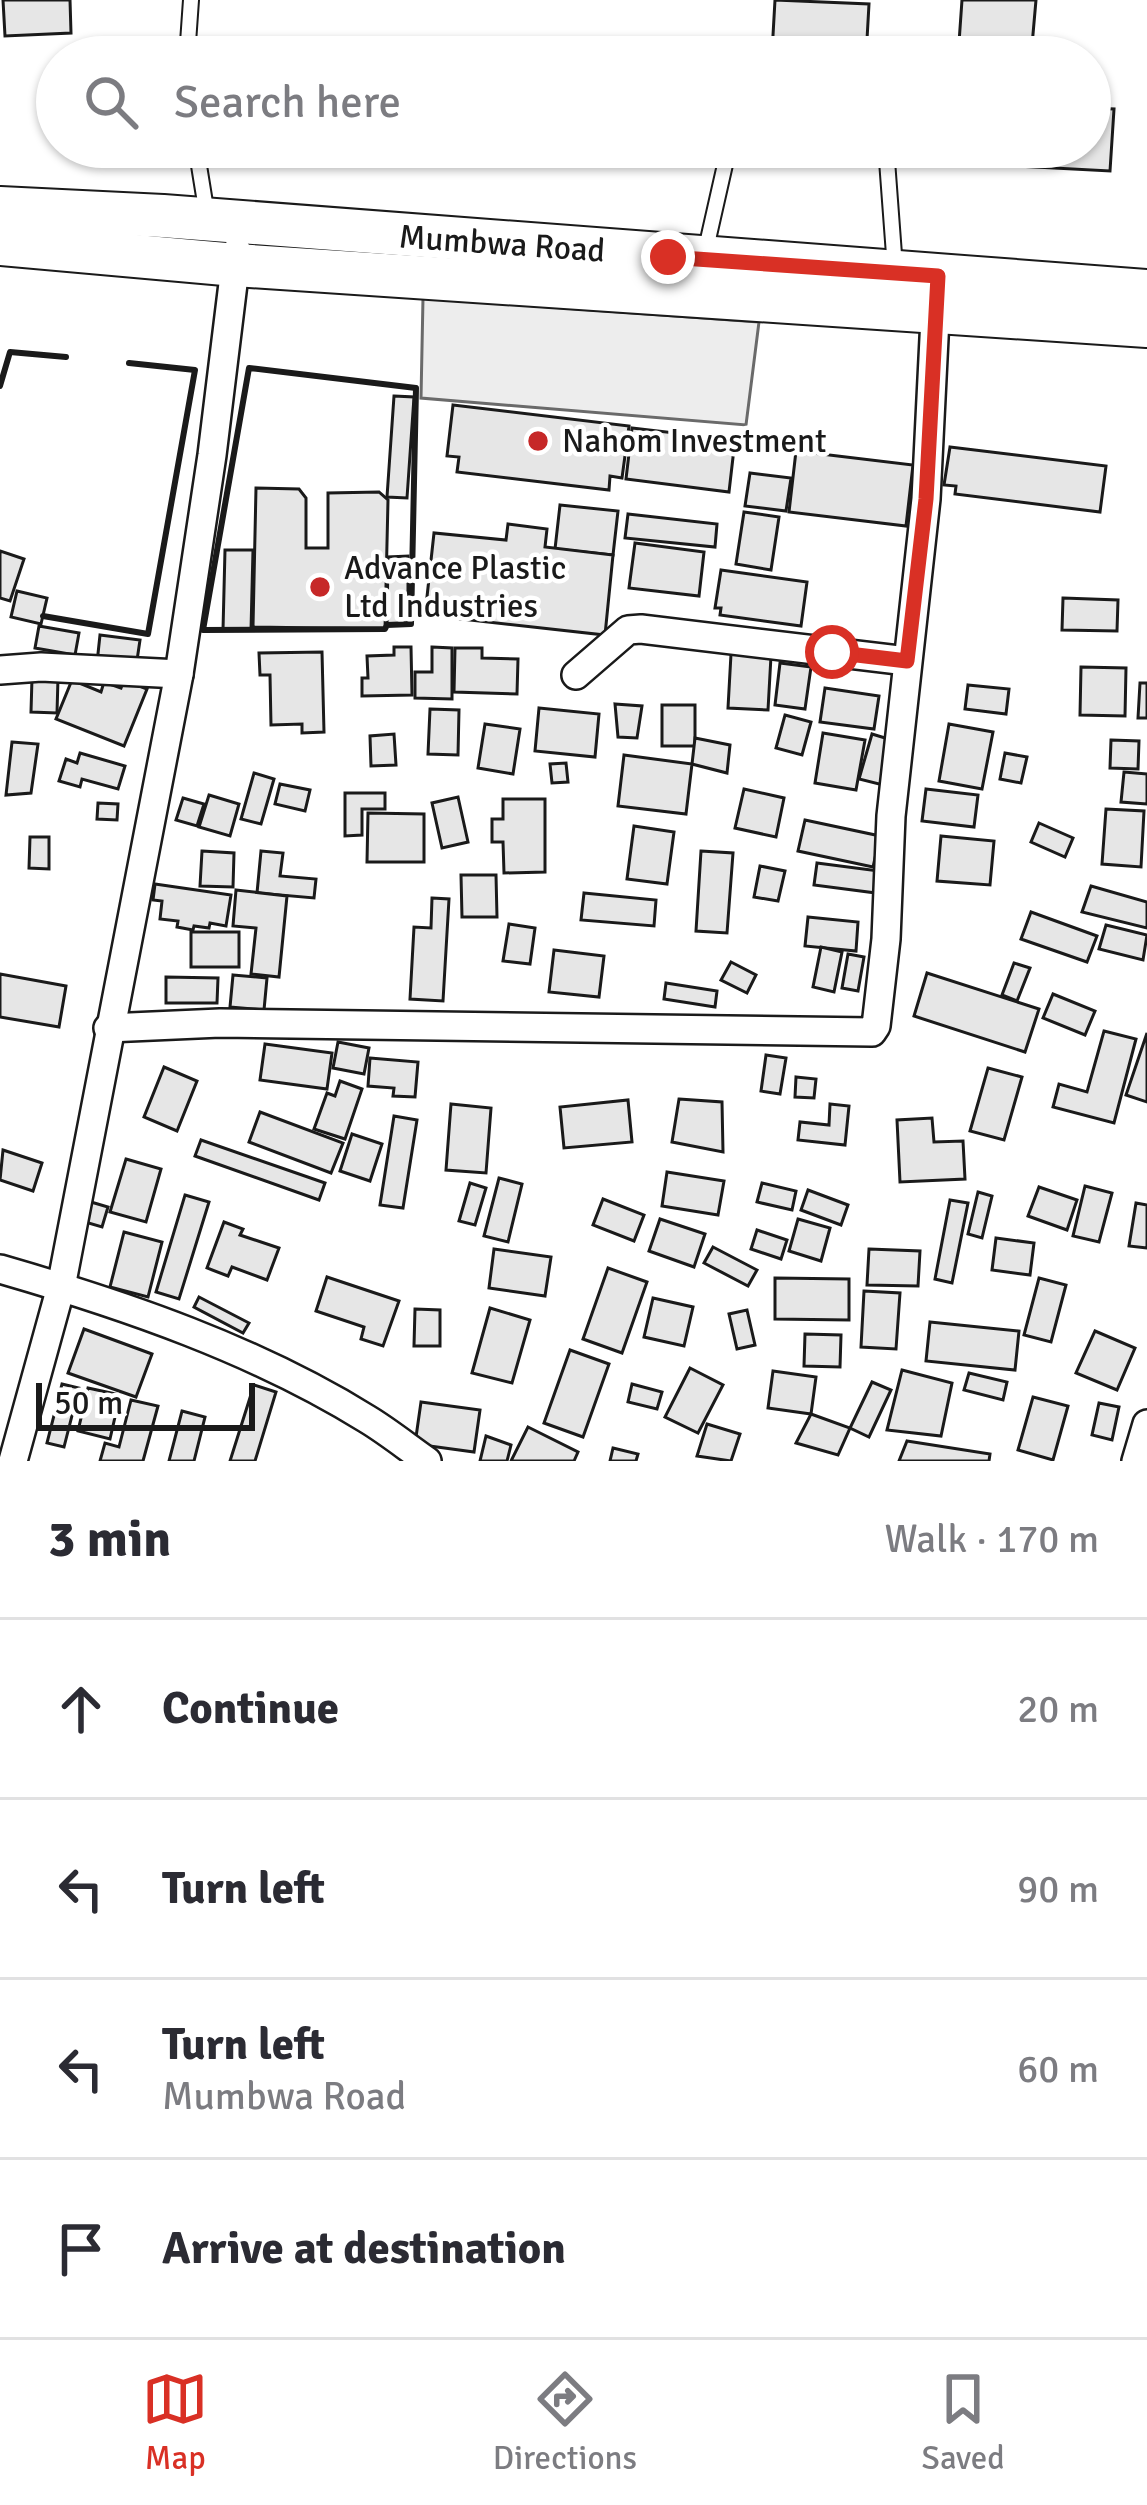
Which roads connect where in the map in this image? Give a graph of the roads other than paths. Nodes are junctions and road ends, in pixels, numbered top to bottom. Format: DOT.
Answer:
graph roads {
  1 [pos="191,0"];
  2 [pos="188,36"];
  3 [pos="203,168"];
  4 [pos="725,168"];
  5 [pos="890,168"];
  6 [pos="222,221"];
  7 [pos="4,238"];
  8 [pos="236,265"];
  9 [pos="702,276"];
  10 [pos="1147,291"];
  11 [pos="915,292"];
  12 [pos="1147,326"];
  13 [pos="907,661"];
  14 [pos="0,670"];
  15 [pos="179,674"];
  16 [pos="576,675"];
  17 [pos="108,1028"];
  18 [pos="0,1270"];
  19 [pos="61,1287"];
  20 [pos="1147,1424"];
  21 [pos="14,1461"];
  22 [pos="427,1461"];
  23 [pos="1136,1461"];
  1 -- 2 [label="lane"];
  3 -- 6 [label="lane"];
  4 -- 9 [label="lane"];
  5 -- 11 [label="lane"];
  6 -- 7 [label="main road, Mumbwa Road"];
  6 -- 8 [label="street"];
  6 -- 9 [label="main road, Mumbwa Road"];
  7 -- 8 [label="main road, Mumbwa Road"];
  8 -- 9 [label="main road, Mumbwa Road"];
  8 -- 15 [label="street"];
  9 -- 11 [label="main road, Mumbwa Road"];
  10 -- 11 [label="main road, Mumbwa Road"];
  11 -- 12 [label="main road, Mumbwa Road"];
  11 -- 13 [label="street"];
  13 -- 16 [label="street"];
  13 -- 17 [label="street"];
  14 -- 15 [label="street"];
  15 -- 17 [label="street"];
  17 -- 19 [label="street"];
  18 -- 19 [label="street"];
  19 -- 21 [label="street"];
  19 -- 22 [label="street"];
  20 -- 23 [label="street"];
}
